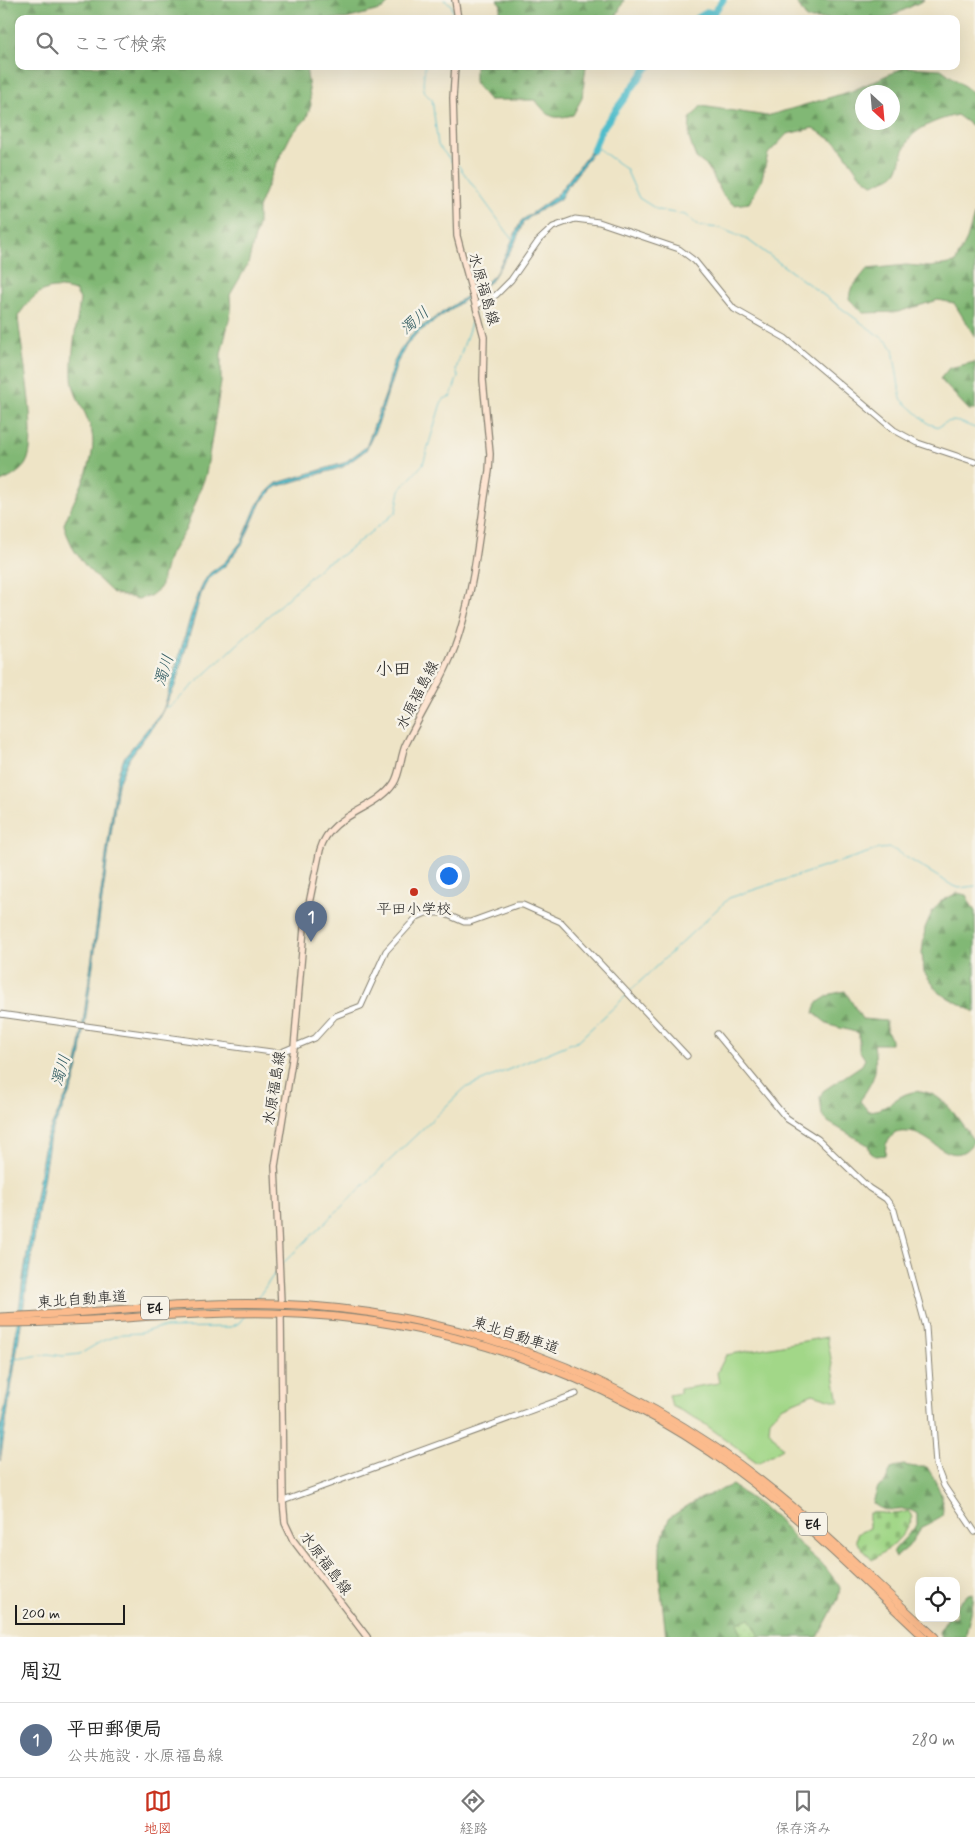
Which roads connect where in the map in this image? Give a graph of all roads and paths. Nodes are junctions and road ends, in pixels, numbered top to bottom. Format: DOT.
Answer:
graph roads {
  1 [pos="455,0"];
  2 [pos="457,15"];
  3 [pos="455,70"];
  4 [pos="477,305"];
  5 [pos="975,462"];
  6 [pos="0,1014"];
  7 [pos="717,1034"];
  8 [pos="294,1048"];
  9 [pos="687,1056"];
  10 [pos="278,1304"];
  11 [pos="0,1317"];
  12 [pos="60,1317"];
  13 [pos="281,1317"];
  14 [pos="13,1320"];
  15 [pos="0,1323"];
  16 [pos="406,1323"];
  17 [pos="576,1394"];
  18 [pos="678,1427"];
  19 [pos="283,1502"];
  20 [pos="975,1532"];
  21 [pos="367,1637"];
  22 [pos="924,1637"];
  23 [pos="935,1637"];
  1 -- 2 [label="main road"];
  3 -- 4 [label="main road, 水原福島線"];
  4 -- 5 [label="street"];
  4 -- 8 [label="main road, 水原福島線"];
  6 -- 8 [label="street"];
  7 -- 20 [label="street"];
  8 -- 9 [label="street"];
  8 -- 10 [label="main road, 水原福島線"];
  10 -- 12 [label="highway, 東北自動車道 / E4"];
  10 -- 16 [label="highway, 東北自動車道 / E4"];
  11 -- 14 [label="highway, 東北自動車道 / E4"];
  12 -- 14 [label="highway, 東北自動車道 / E4"];
  12 -- 16 [label="highway, 東北自動車道 / E4"];
  13 -- 19 [label="main road, 水原福島線"];
  14 -- 15 [label="highway, 東北自動車道 / E4"];
  16 -- 18 [label="highway, 東北自動車道 / E4"];
  17 -- 19 [label="street"];
  18 -- 22 [label="highway, 東北自動車道 / E4"];
  18 -- 23 [label="highway, 東北自動車道 / E4"];
  19 -- 21 [label="main road, 水原福島線"];
}
